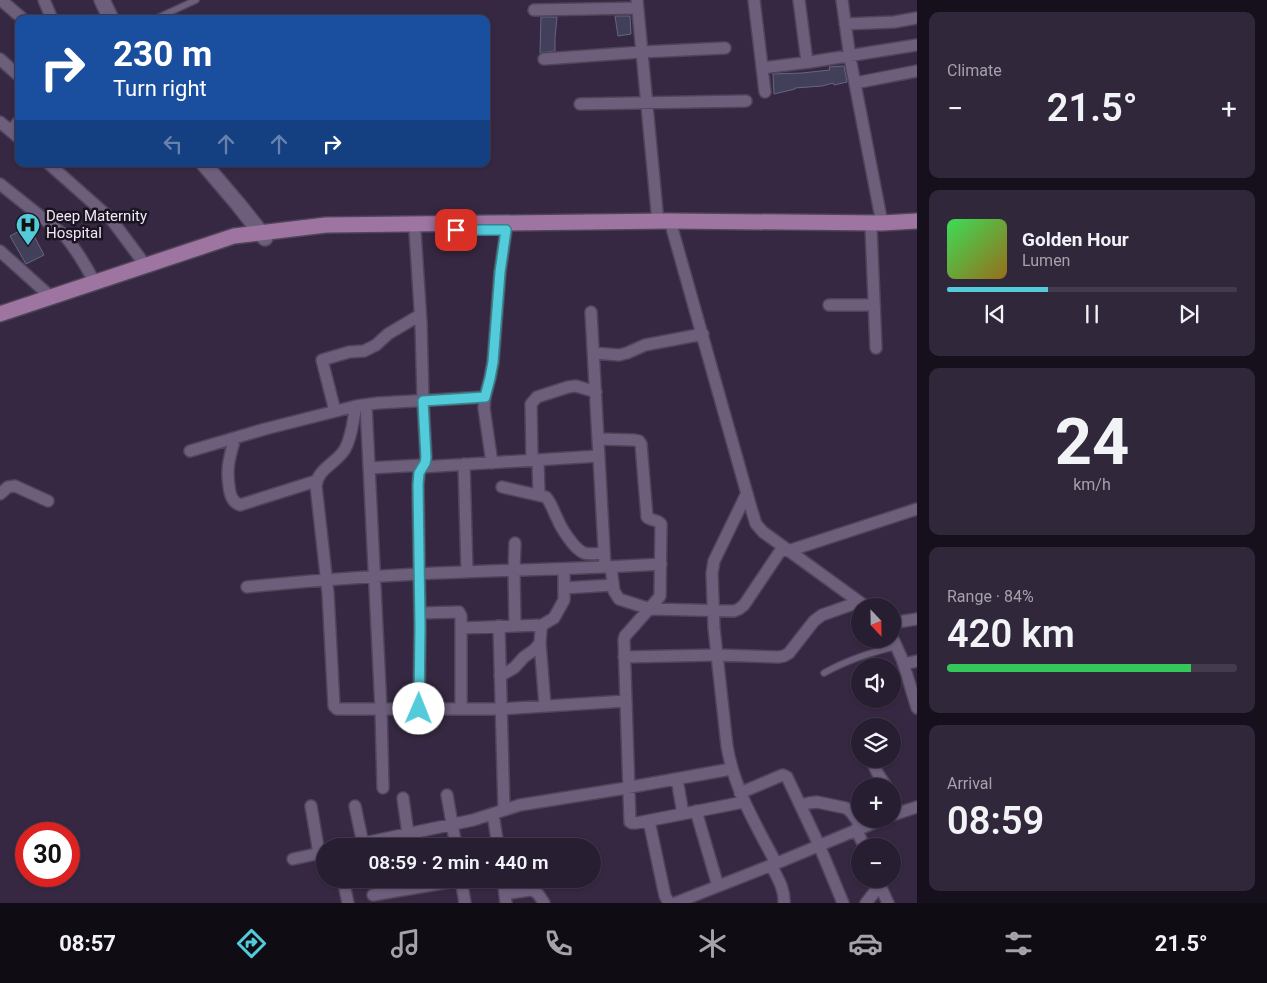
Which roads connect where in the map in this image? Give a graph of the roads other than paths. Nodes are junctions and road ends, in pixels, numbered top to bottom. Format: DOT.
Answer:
graph roads {
  1 [pos="1,0"];
  2 [pos="44,0"];
  3 [pos="754,0"];
  4 [pos="799,0"];
  5 [pos="842,0"];
  6 [pos="192,1"];
  7 [pos="637,4"];
  8 [pos="534,10"];
  9 [pos="18,15"];
  10 [pos="50,15"];
  11 [pos="163,15"];
  12 [pos="917,18"];
  13 [pos="846,24"];
  14 [pos="917,45"];
  15 [pos="726,48"];
  16 [pos="642,52"];
  17 [pos="850,55"];
  18 [pos="0,59"];
  19 [pos="544,59"];
  20 [pos="807,62"];
  21 [pos="762,68"];
  22 [pos="917,71"];
  23 [pos="15,72"];
  24 [pos="855,83"];
  25 [pos="765,92"];
  26 [pos="746,101"];
  27 [pos="646,103"];
  28 [pos="580,104"];
  29 [pos="0,122"];
  30 [pos="15,134"];
  31 [pos="52,167"];
  32 [pos="206,167"];
  33 [pos="0,184"];
  34 [pos="917,221"];
  35 [pos="667,223"];
  36 [pos="876,225"];
  37 [pos="917,227"];
  38 [pos="506,230"];
  39 [pos="415,231"];
  40 [pos="263,236"];
  41 [pos="0,250"];
  42 [pos="146,266"];
  43 [pos="95,283"];
  44 [pos="51,297"];
  45 [pos="874,305"];
  46 [pos="829,306"];
  47 [pos="591,312"];
  48 [pos="0,314"];
  49 [pos="420,315"];
  50 [pos="0,319"];
  51 [pos="703,334"];
  52 [pos="876,348"];
  53 [pos="594,353"];
  54 [pos="596,392"];
  55 [pos="485,397"];
  56 [pos="423,401"];
  57 [pos="361,405"];
  58 [pos="335,411"];
  59 [pos="235,438"];
  60 [pos="598,440"];
  61 [pos="190,451"];
  62 [pos="599,456"];
  63 [pos="535,460"];
  64 [pos="492,463"];
  65 [pos="464,464"];
  66 [pos="423,466"];
  67 [pos="369,468"];
  68 [pos="316,481"];
  69 [pos="502,487"];
  70 [pos="0,494"];
  71 [pos="747,494"];
  72 [pos="539,495"];
  73 [pos="48,501"];
  74 [pos="917,509"];
  75 [pos="515,543"];
  76 [pos="786,549"];
  77 [pos="604,553"];
  78 [pos="661,564"];
  79 [pos="608,567"];
  80 [pos="564,569"];
  81 [pos="514,571"];
  82 [pos="467,572"];
  83 [pos="419,574"];
  84 [pos="374,576"];
  85 [pos="327,579"];
  86 [pos="614,585"];
  87 [pos="247,587"];
  88 [pos="564,588"];
  89 [pos="854,598"];
  90 [pos="851,607"];
  91 [pos="650,609"];
  92 [pos="713,610"];
  93 [pos="420,613"];
  94 [pos="917,619"];
  95 [pos="901,622"];
  96 [pos="542,625"];
  97 [pos="499,626"];
  98 [pos="515,626"];
  99 [pos="461,628"];
  100 [pos="540,643"];
  101 [pos="883,648"];
  102 [pos="898,648"];
  103 [pos="717,655"];
  104 [pos="624,657"];
  105 [pos="917,661"];
  106 [pos="904,664"];
  107 [pos="824,673"];
  108 [pos="500,676"];
  109 [pos="626,701"];
  110 [pos="545,706"];
  111 [pos="917,708"];
  112 [pos="381,709"];
  113 [pos="419,709"];
  114 [pos="461,709"];
  115 [pos="501,709"];
  116 [pos="731,769"];
  117 [pos="678,779"];
  118 [pos="383,788"];
  119 [pos="628,788"];
  120 [pos="447,795"];
  121 [pos="742,797"];
  122 [pos="403,798"];
  123 [pos="311,806"];
  124 [pos="355,806"];
  125 [pos="801,806"];
  126 [pos="917,806"];
  127 [pos="901,809"];
  128 [pos="696,811"];
  129 [pos="499,812"];
  130 [pos="851,812"];
  131 [pos="683,814"];
  132 [pos="648,821"];
  133 [pos="452,824"];
  134 [pos="859,828"];
  135 [pos="408,834"];
  136 [pos="319,838"];
  137 [pos="362,838"];
  138 [pos="390,838"];
  139 [pos="455,838"];
  140 [pos="498,838"];
  141 [pos="862,838"];
  142 [pos="819,845"];
  143 [pos="316,853"];
  144 [pos="293,859"];
  145 [pos="774,864"];
  146 [pos="718,886"];
  147 [pos="345,888"];
  148 [pos="412,888"];
  149 [pos="462,888"];
  150 [pos="875,888"];
  151 [pos="882,888"];
  152 [pos="373,895"];
  153 [pos="700,898"];
  154 [pos="506,899"];
  155 [pos="348,903"];
  156 [pos="465,903"];
  157 [pos="544,903"];
  158 [pos="673,903"];
  159 [pos="784,903"];
  160 [pos="843,903"];
  161 [pos="866,903"];
  162 [pos="888,903"];
  1 -- 9 [label="street"];
  2 -- 10 [label="street"];
  3 -- 21 [label="street"];
  4 -- 20 [label="street"];
  5 -- 13 [label="street"];
  6 -- 11 [label="lane"];
  7 -- 8 [label="street"];
  7 -- 16 [label="street"];
  12 -- 13 [label="street"];
  13 -- 17 [label="street"];
  14 -- 17 [label="street"];
  15 -- 16 [label="street"];
  16 -- 19 [label="street"];
  16 -- 27 [label="street"];
  17 -- 20 [label="street"];
  17 -- 24 [label="street"];
  18 -- 23 [label="street"];
  20 -- 21 [label="street"];
  21 -- 25 [label="street"];
  22 -- 24 [label="street"];
  24 -- 36 [label="street"];
  26 -- 27 [label="street"];
  27 -- 28 [label="street"];
  27 -- 35 [label="street"];
  29 -- 30 [label="street"];
  31 -- 42 [label="street"];
  32 -- 40 [label="street"];
  33 -- 43 [label="street"];
  34 -- 36 [label="main road"];
  35 -- 36 [label="main road"];
  35 -- 38 [label="main road"];
  35 -- 40 [label="main road"];
  35 -- 51 [label="street"];
  36 -- 37 [label="main road"];
  36 -- 45 [label="street"];
  38 -- 39 [label="main road"];
  38 -- 55 [label="street"];
  39 -- 40 [label="main road"];
  39 -- 49 [label="street"];
  40 -- 42 [label="main road"];
  40 -- 50 [label="main road"];
  41 -- 44 [label="street"];
  42 -- 43 [label="main road"];
  43 -- 44 [label="main road"];
  44 -- 48 [label="main road"];
  45 -- 46 [label="street"];
  45 -- 52 [label="street"];
  47 -- 53 [label="street"];
  49 -- 56 [label="street"];
  49 -- 58 [label="street"];
  51 -- 53 [label="street"];
  51 -- 71 [label="street"];
  53 -- 54 [label="street"];
  54 -- 60 [label="street"];
  54 -- 63 [label="street"];
  55 -- 56 [label="street"];
  55 -- 64 [label="street"];
  56 -- 57 [label="street"];
  56 -- 66 [label="street"];
  57 -- 58 [label="street"];
  57 -- 67 [label="street"];
  57 -- 68 [label="street"];
  58 -- 59 [label="street"];
  59 -- 61 [label="street"];
  59 -- 68 [label="street"];
  60 -- 62 [label="street"];
  60 -- 78 [label="street"];
  62 -- 63 [label="street"];
  62 -- 77 [label="street"];
  63 -- 64 [label="street"];
  63 -- 72 [label="street"];
  64 -- 65 [label="street"];
  65 -- 66 [label="street"];
  65 -- 82 [label="street"];
  66 -- 67 [label="street"];
  66 -- 83 [label="street"];
  67 -- 84 [label="street"];
  68 -- 85 [label="street"];
  69 -- 72 [label="street"];
  70 -- 73 [label="street"];
  71 -- 76 [label="street"];
  71 -- 92 [label="street"];
  72 -- 77 [label="street"];
  74 -- 76 [label="street"];
  75 -- 81 [label="street"];
  76 -- 89 [label="street"];
  76 -- 92 [label="street"];
  77 -- 79 [label="street"];
  78 -- 79 [label="street"];
  78 -- 91 [label="street"];
  79 -- 80 [label="street"];
  79 -- 86 [label="street"];
  80 -- 81 [label="street"];
  80 -- 88 [label="street"];
  81 -- 82 [label="street"];
  81 -- 98 [label="street"];
  82 -- 83 [label="street"];
  83 -- 84 [label="street"];
  83 -- 93 [label="street"];
  84 -- 85 [label="street"];
  84 -- 112 [label="street"];
  85 -- 87 [label="street"];
  85 -- 112 [label="street"];
  86 -- 88 [label="street"];
  86 -- 91 [label="street"];
  88 -- 96 [label="street"];
  90 -- 103 [label="street"];
  91 -- 92 [label="street"];
  91 -- 104 [label="street"];
  92 -- 103 [label="street"];
  93 -- 99 [label="street"];
  93 -- 113 [label="street"];
  94 -- 95 [label="street"];
  96 -- 98 [label="street"];
  96 -- 100 [label="street"];
  97 -- 98 [label="street"];
  97 -- 99 [label="street"];
  97 -- 108 [label="street"];
  99 -- 114 [label="street"];
  100 -- 108 [label="street"];
  100 -- 110 [label="street"];
  101 -- 107 [label="lane"];
  102 -- 106 [label="street"];
  103 -- 104 [label="street"];
  103 -- 116 [label="street"];
  104 -- 109 [label="street"];
  105 -- 106 [label="street"];
  106 -- 111 [label="street"];
  108 -- 115 [label="street"];
  109 -- 110 [label="street"];
  109 -- 119 [label="street"];
  110 -- 115 [label="street"];
  112 -- 113 [label="street"];
  112 -- 118 [label="street"];
  113 -- 114 [label="street"];
  114 -- 115 [label="street"];
  115 -- 129 [label="street"];
  116 -- 117 [label="street"];
  116 -- 121 [label="street"];
  117 -- 119 [label="street"];
  117 -- 131 [label="street"];
  119 -- 129 [label="street"];
  119 -- 132 [label="street"];
  120 -- 133 [label="street"];
  121 -- 125 [label="street"];
  121 -- 128 [label="street"];
  121 -- 145 [label="street"];
  122 -- 135 [label="street"];
  123 -- 136 [label="street"];
  124 -- 137 [label="street"];
  125 -- 130 [label="street"];
  125 -- 142 [label="street"];
  126 -- 127 [label="street"];
  128 -- 131 [label="street"];
  128 -- 146 [label="street"];
  129 -- 133 [label="street"];
  129 -- 140 [label="street"];
  131 -- 132 [label="street"];
  132 -- 158 [label="street"];
  133 -- 135 [label="street"];
  133 -- 139 [label="street"];
  134 -- 141 [label="street"];
  134 -- 142 [label="street"];
  135 -- 138 [label="street"];
  142 -- 145 [label="street"];
  142 -- 160 [label="street"];
  143 -- 144 [label="street"];
  145 -- 146 [label="street"];
  145 -- 159 [label="street"];
  146 -- 153 [label="street"];
  147 -- 155 [label="street"];
  148 -- 152 [label="street"];
  149 -- 156 [label="street"];
  150 -- 161 [label="street"];
  151 -- 162 [label="street"];
  153 -- 158 [label="street"];
  154 -- 157 [label="street"];
}
